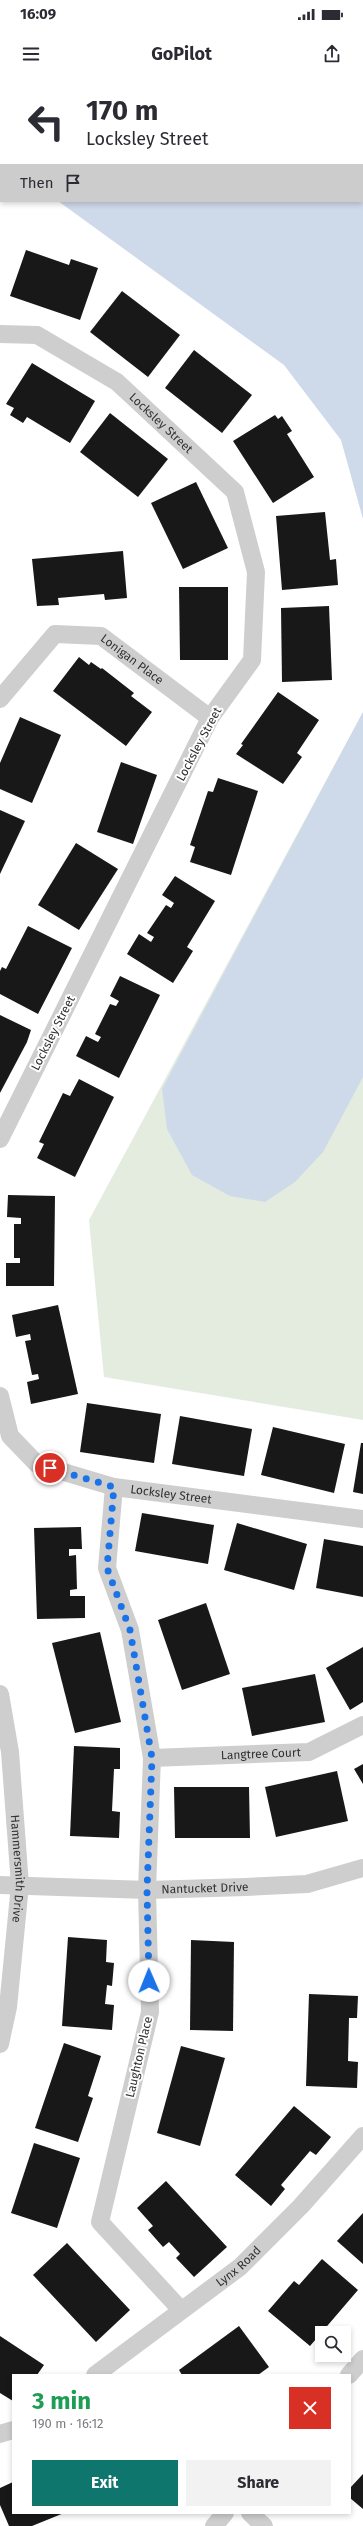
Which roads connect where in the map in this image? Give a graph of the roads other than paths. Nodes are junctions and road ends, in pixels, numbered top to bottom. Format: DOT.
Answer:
graph roads {
  1 [pos="0,334"];
  2 [pos="0,699"];
  3 [pos="210,718"];
  4 [pos="0,1139"];
  5 [pos="0,1396"];
  6 [pos="114,1487"];
  7 [pos="363,1519"];
  8 [pos="0,1694"];
  9 [pos="363,1725"];
  10 [pos="152,1758"];
  11 [pos="363,1868"];
  12 [pos="0,1885"];
  13 [pos="20,1885"];
  14 [pos="147,1890"];
  15 [pos="0,2044"];
  16 [pos="363,2136"];
  17 [pos="181,2310"];
  18 [pos="363,2359"];
  19 [pos="96,2374"];
  20 [pos="350,2374"];
  21 [pos="12,2430"];
  22 [pos="0,2434"];
  23 [pos="224,2514"];
  24 [pos="251,2514"];
  25 [pos="214,2526"];
  26 [pos="264,2526"];
  1 -- 3 [label="street, Locksley Street"];
  2 -- 3 [label="street, Lonigan Place"];
  3 -- 4 [label="street, Locksley Street"];
  5 -- 6 [label="street, Locksley Street"];
  6 -- 7 [label="street, Locksley Street"];
  6 -- 10 [label="street, Laughton Place"];
  8 -- 13 [label="street, Hammersmith Drive"];
  9 -- 10 [label="street, Langtree Court"];
  10 -- 14 [label="street, Laughton Place"];
  11 -- 14 [label="street, Nantucket Drive"];
  12 -- 13 [label="street, Nantucket Drive"];
  13 -- 14 [label="street, Nantucket Drive"];
  13 -- 15 [label="street, Hammersmith Drive"];
  14 -- 17 [label="street, Laughton Place"];
  16 -- 17 [label="street, Lynx Road"];
  17 -- 19 [label="street, Lynx Road"];
  18 -- 20 [label="street"];
  21 -- 22 [label="street"];
  23 -- 25 [label="street"];
  24 -- 26 [label="street"];
}
